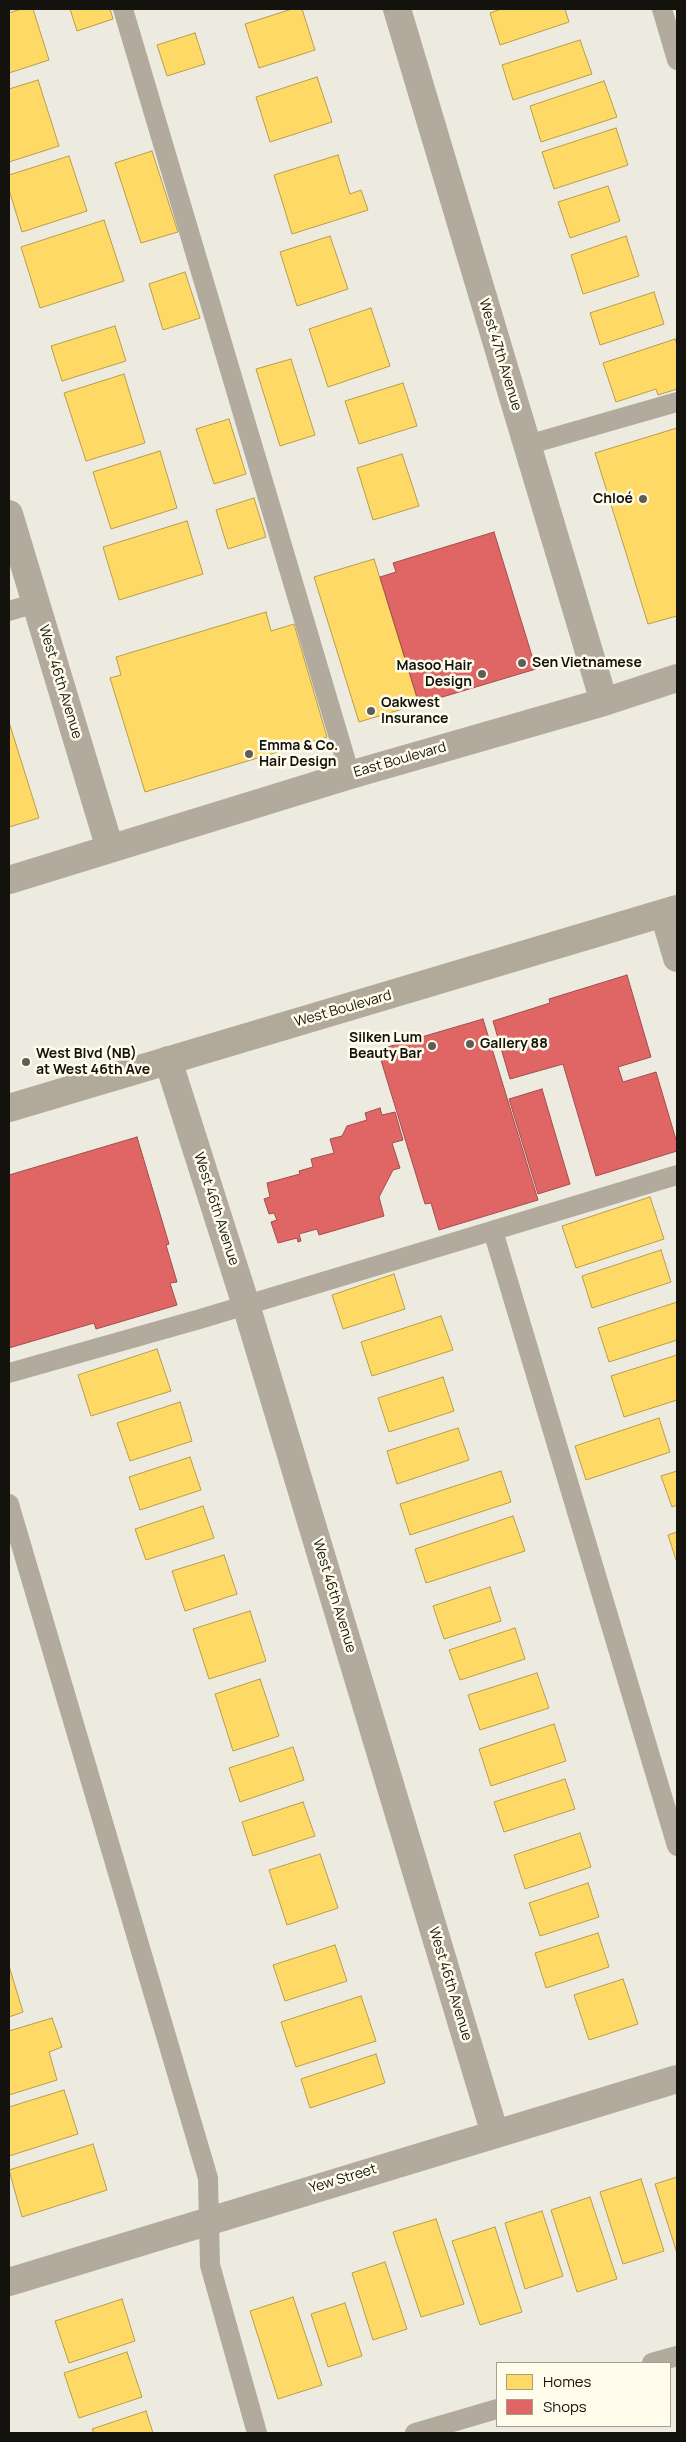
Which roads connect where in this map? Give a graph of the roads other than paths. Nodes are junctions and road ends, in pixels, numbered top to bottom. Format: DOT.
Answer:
graph roads {
  1 [pos="122,9"];
  2 [pos="397,9"];
  3 [pos="662,9"];
  4 [pos="677,60"];
  5 [pos="677,402"];
  6 [pos="527,445"];
  7 [pos="9,514"];
  8 [pos="36,603"];
  9 [pos="9,611"];
  10 [pos="677,678"];
  11 [pos="604,702"];
  12 [pos="350,775"];
  13 [pos="110,849"];
  14 [pos="9,880"];
  15 [pos="670,911"];
  16 [pos="677,958"];
  17 [pos="168,1060"];
  18 [pos="9,1108"];
  19 [pos="677,1175"];
  20 [pos="493,1231"];
  21 [pos="246,1305"];
  22 [pos="9,1373"];
  23 [pos="9,1504"];
  24 [pos="677,1846"];
  25 [pos="677,2079"];
  26 [pos="495,2134"];
  27 [pos="209,2220"];
  28 [pos="9,2282"];
  29 [pos="677,2356"];
  30 [pos="656,2362"];
  31 [pos="496,2409"];
  32 [pos="257,2433"];
  33 [pos="415,2433"];
  1 -- 12 [label="lane"];
  2 -- 6 [label="street, West 47th Avenue"];
  3 -- 4 [label="lane"];
  5 -- 6 [label="lane"];
  6 -- 11 [label="street, West 47th Avenue"];
  7 -- 8 [label="street, West 46th Avenue"];
  8 -- 9 [label="lane"];
  8 -- 13 [label="street, West 46th Avenue"];
  10 -- 11 [label="street, East Boulevard"];
  11 -- 12 [label="street, East Boulevard"];
  12 -- 13 [label="street, East Boulevard"];
  13 -- 14 [label="street, East Boulevard"];
  15 -- 16 [label="street"];
  15 -- 17 [label="street, West Boulevard"];
  17 -- 18 [label="street, West Boulevard"];
  17 -- 21 [label="street, West 46th Avenue"];
  19 -- 20 [label="lane"];
  20 -- 21 [label="lane"];
  20 -- 24 [label="lane"];
  21 -- 22 [label="lane"];
  21 -- 26 [label="street, West 46th Avenue"];
  23 -- 27 [label="lane"];
  25 -- 26 [label="street, Yew Street"];
  26 -- 27 [label="street, Yew Street"];
  27 -- 28 [label="street, Yew Street"];
  27 -- 32 [label="lane"];
  29 -- 30 [label="lane"];
  31 -- 33 [label="lane"];
}
